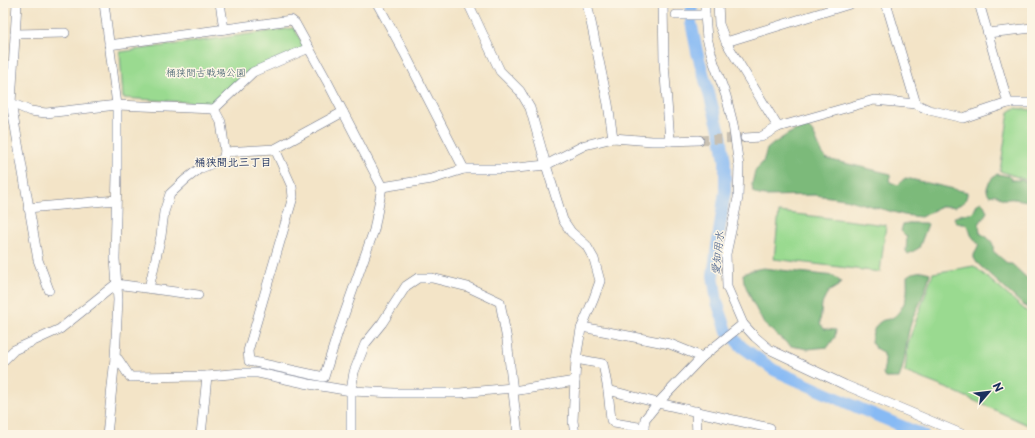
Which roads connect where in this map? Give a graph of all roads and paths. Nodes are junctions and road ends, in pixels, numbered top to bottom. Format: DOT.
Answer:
graph roads {
  1 [pos="17,3"];
  2 [pos="104,3"];
  3 [pos="220,3"];
  4 [pos="377,3"];
  5 [pos="469,3"];
  6 [pos="587,3"];
  7 [pos="663,3"];
  8 [pos="705,3"];
  9 [pos="718,3"];
  10 [pos="853,3"];
  11 [pos="886,3"];
  12 [pos="979,3"];
  13 [pos="676,15"];
  14 [pos="702,15"];
  15 [pos="1032,28"];
  16 [pos="224,29"];
  17 [pos="65,33"];
  18 [pos="988,33"];
  19 [pos="15,34"];
  20 [pos="726,42"];
  21 [pos="109,45"];
  22 [pos="309,48"];
  23 [pos="1008,102"];
  24 [pos="1032,103"];
  25 [pos="7,104"];
  26 [pos="916,104"];
  27 [pos="117,105"];
  28 [pos="214,109"];
  29 [pos="343,112"];
  30 [pos="778,127"];
  31 [pos="613,138"];
  32 [pos="746,138"];
  33 [pos="670,140"];
  34 [pos="699,140"];
  35 [pos="275,149"];
  36 [pos="224,152"];
  37 [pos="546,166"];
  38 [pos="464,169"];
  39 [pos="382,187"];
  40 [pos="116,200"];
  41 [pos="28,208"];
  42 [pos="116,284"];
  43 [pos="149,288"];
  44 [pos="49,290"];
  45 [pos="198,295"];
  46 [pos="582,327"];
  47 [pos="740,327"];
  48 [pos="702,357"];
  49 [pos="115,358"];
  50 [pos="576,359"];
  51 [pos="3,361"];
  52 [pos="208,376"];
  53 [pos="575,381"];
  54 [pos="351,390"];
  55 [pos="512,390"];
  56 [pos="608,390"];
  57 [pos="658,402"];
  58 [pos="696,411"];
  59 [pos="770,428"];
  60 [pos="644,432"];
  61 [pos="107,435"];
  62 [pos="200,435"];
  63 [pos="351,435"];
  64 [pos="518,435"];
  65 [pos="575,435"];
  66 [pos="697,435"];
  67 [pos="964,435"];
  1 -- 19 [label="street"];
  2 -- 21 [label="street"];
  3 -- 16 [label="street"];
  4 -- 38 [label="street"];
  5 -- 37 [label="street"];
  6 -- 31 [label="street"];
  7 -- 33 [label="street"];
  8 -- 14 [label="street"];
  9 -- 20 [label="street"];
  10 -- 20 [label="street"];
  11 -- 26 [label="street"];
  12 -- 18 [label="street"];
  13 -- 14 [label="street"];
  14 -- 47 [label="street"];
  15 -- 18 [label="street"];
  16 -- 21 [label="street"];
  16 -- 22 [label="street"];
  17 -- 19 [label="street"];
  18 -- 23 [label="street"];
  19 -- 25 [label="street"];
  20 -- 30 [label="street"];
  21 -- 27 [label="street"];
  22 -- 28 [label="street"];
  22 -- 29 [label="street"];
  23 -- 24 [label="street"];
  23 -- 26 [label="street"];
  25 -- 27 [label="street"];
  25 -- 41 [label="street"];
  26 -- 30 [label="street"];
  27 -- 28 [label="street"];
  27 -- 40 [label="street"];
  28 -- 36 [label="street"];
  29 -- 35 [label="street"];
  29 -- 39 [label="street"];
  30 -- 32 [label="street"];
  31 -- 33 [label="street"];
  31 -- 37 [label="street"];
  33 -- 34 [label="street"];
  35 -- 36 [label="street"];
  35 -- 39 [label="street"];
  36 -- 43 [label="street"];
  37 -- 38 [label="street"];
  37 -- 46 [label="street"];
  38 -- 39 [label="street"];
  40 -- 41 [label="street"];
  40 -- 42 [label="street"];
  41 -- 44 [label="street"];
  42 -- 43 [label="street"];
  42 -- 49 [label="street"];
  42 -- 51 [label="street"];
  43 -- 45 [label="street"];
  46 -- 48 [label="street"];
  46 -- 50 [label="street"];
  47 -- 48 [label="street"];
  47 -- 67 [label="street"];
  48 -- 57 [label="street"];
  49 -- 52 [label="street"];
  49 -- 61 [label="street"];
  50 -- 53 [label="street"];
  50 -- 56 [label="street"];
  52 -- 54 [label="street"];
  52 -- 62 [label="street"];
  53 -- 55 [label="street"];
  53 -- 65 [label="street"];
  54 -- 55 [label="street"];
  54 -- 55 [label="street"];
  54 -- 63 [label="street"];
  55 -- 64 [label="street"];
  56 -- 57 [label="street"];
  56 -- 60 [label="street"];
  57 -- 58 [label="street"];
  57 -- 60 [label="street"];
  58 -- 59 [label="street"];
  58 -- 66 [label="street"];
}
